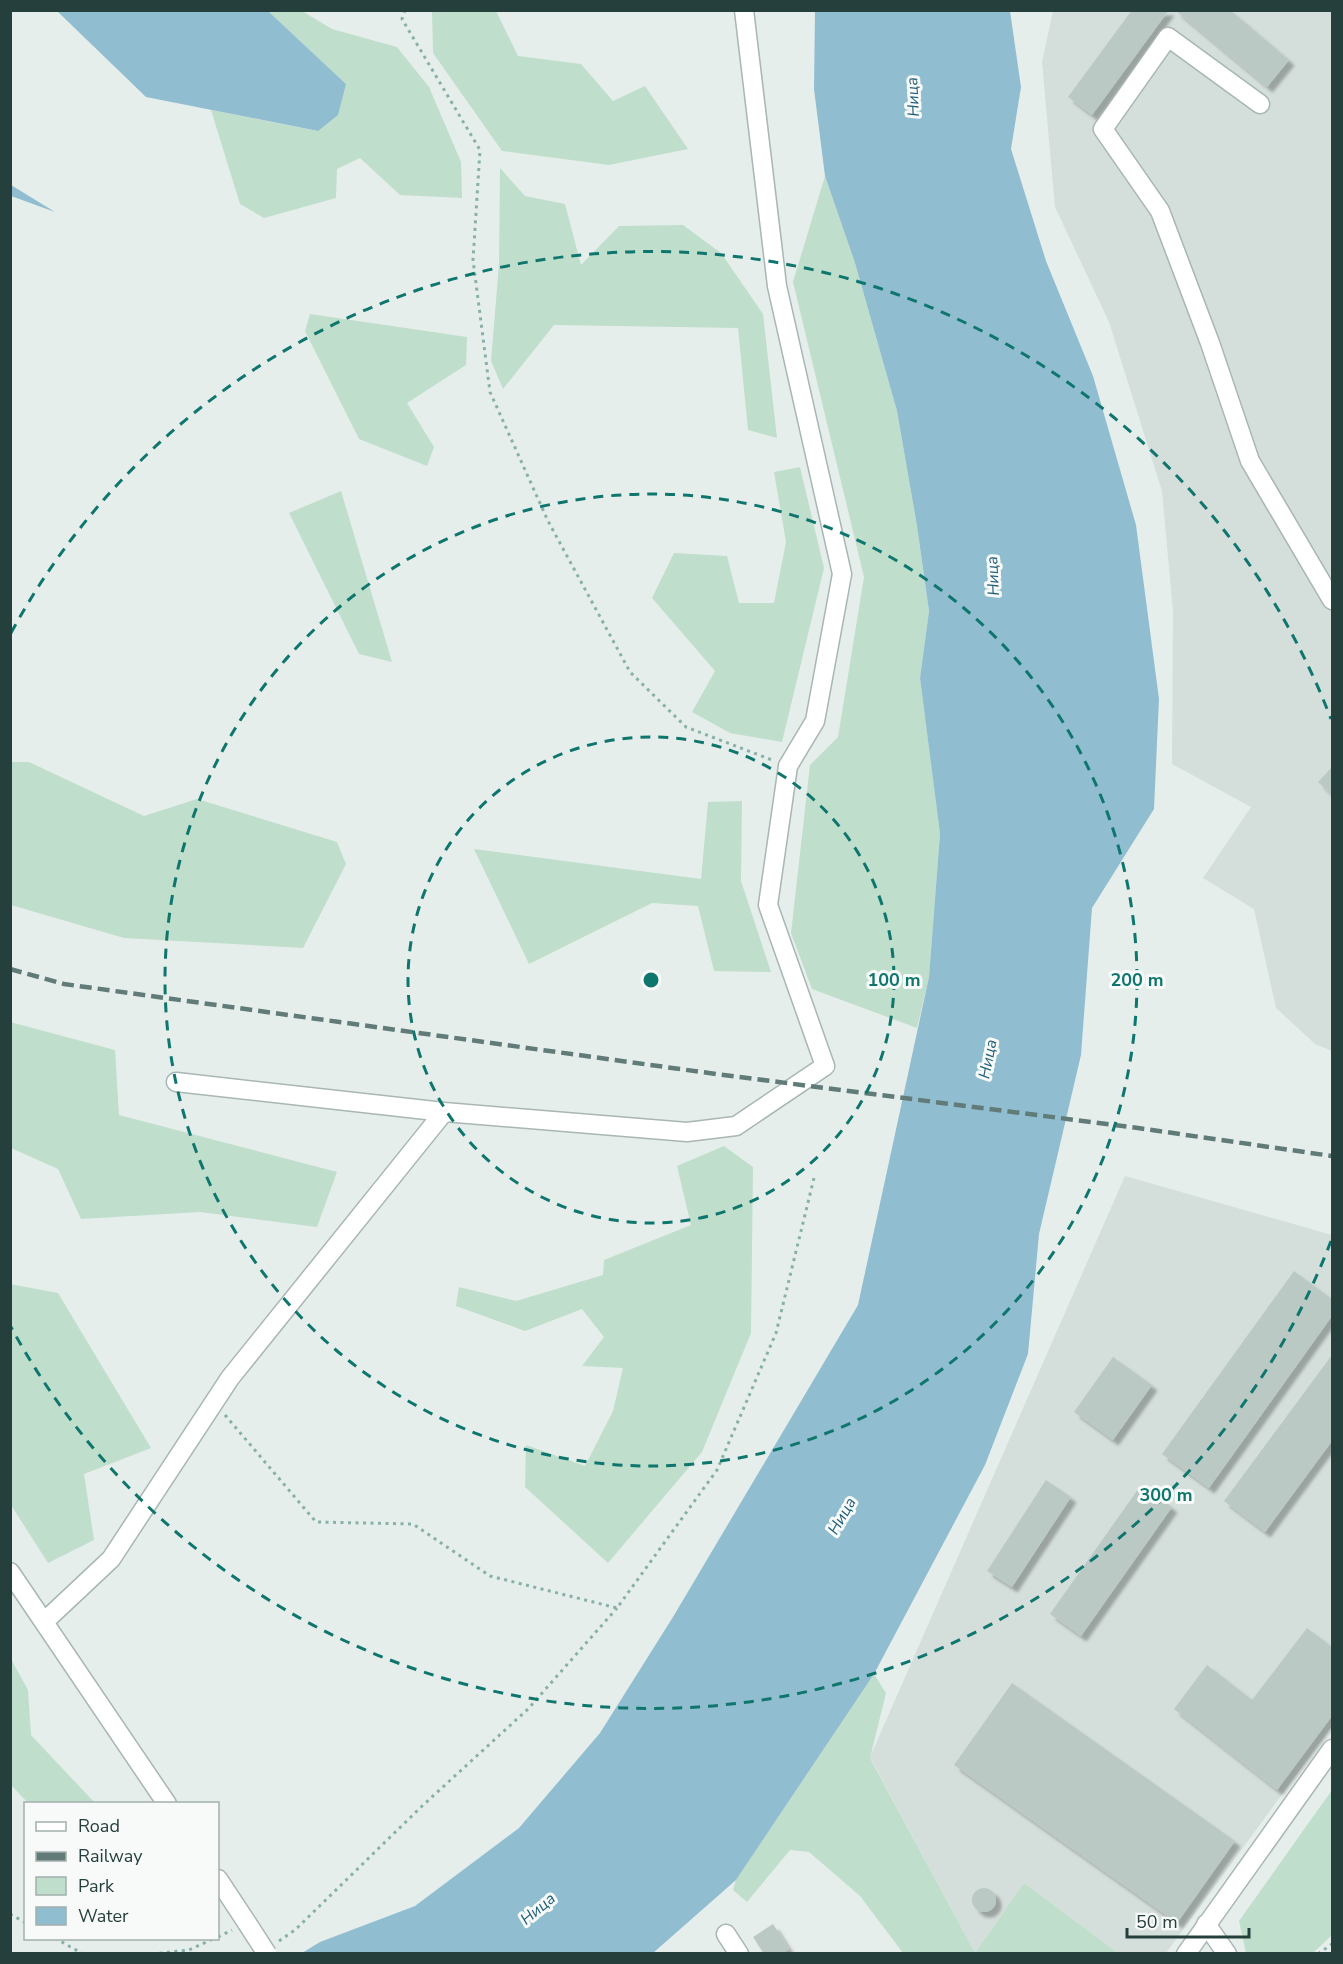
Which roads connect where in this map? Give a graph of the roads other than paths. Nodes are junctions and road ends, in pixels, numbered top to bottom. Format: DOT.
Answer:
graph roads {
  1 [pos="744,10"];
  2 [pos="1260,104"];
  3 [pos="1332,600"];
  4 [pos="176,1082"];
  5 [pos="444,1112"];
  6 [pos="10,1572"];
  7 [pos="45,1621"];
  8 [pos="1332,1749"];
  9 [pos="166,1802"];
  10 [pos="219,1881"];
  11 [pos="1206,1924"];
  12 [pos="726,1934"];
  13 [pos="273,1948"];
  14 [pos="739,1953"];
  15 [pos="1186,1953"];
  16 [pos="1227,1953"];
  1 -- 5 [label="street"];
  2 -- 3 [label="street"];
  4 -- 5 [label="street"];
  5 -- 7 [label="street"];
  6 -- 7 [label="street"];
  7 -- 9 [label="street"];
  8 -- 11 [label="street"];
  10 -- 13 [label="street, bridge"];
  11 -- 15 [label="street"];
  11 -- 16 [label="street"];
  12 -- 14 [label="street"];
}
